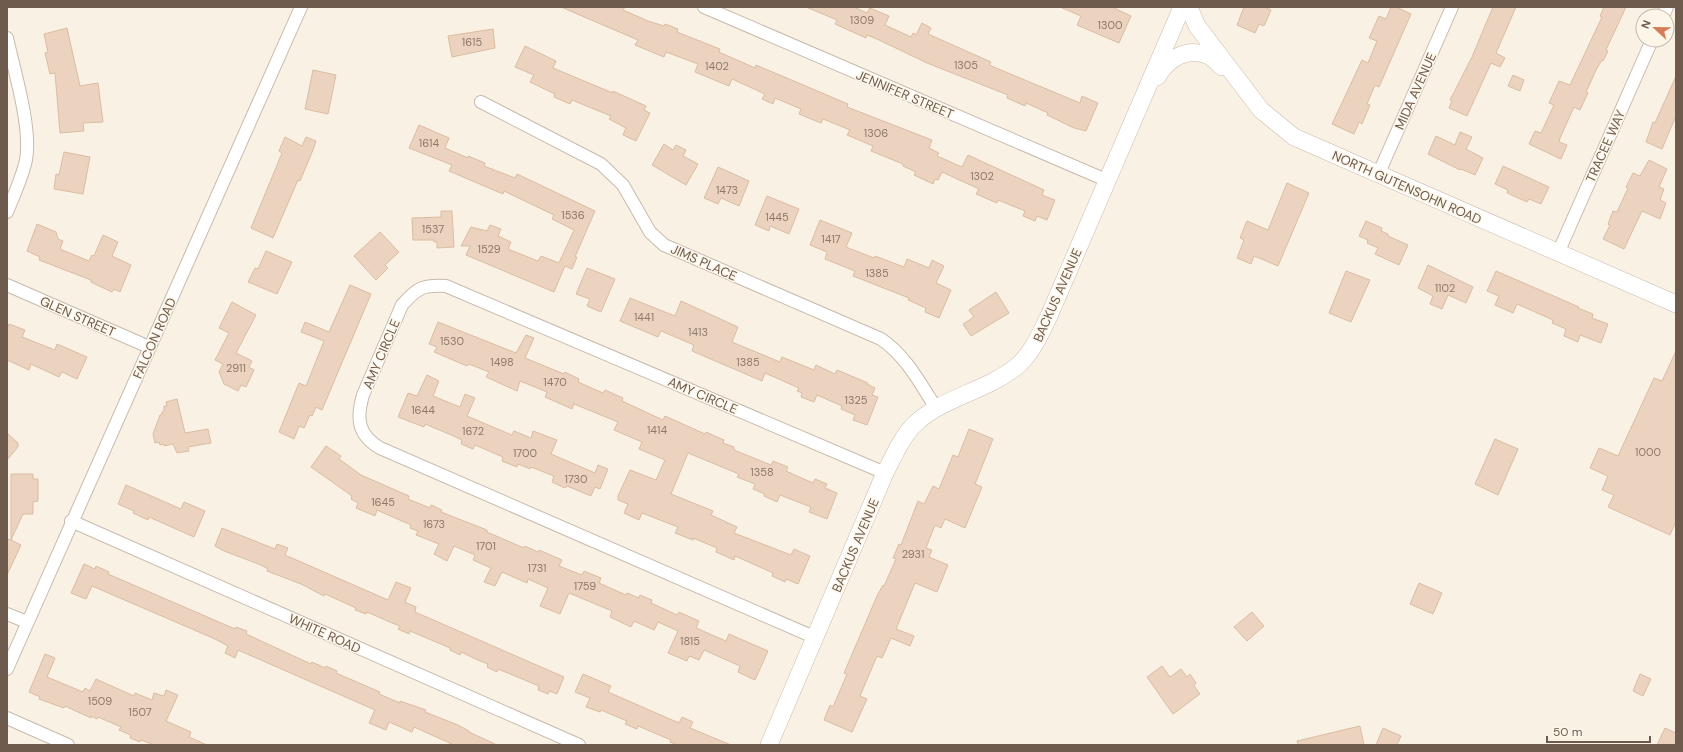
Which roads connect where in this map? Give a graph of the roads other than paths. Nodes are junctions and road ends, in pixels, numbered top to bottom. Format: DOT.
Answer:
graph roads {
  1 [pos="301,7"];
  2 [pos="704,7"];
  3 [pos="1182,7"];
  4 [pos="1189,7"];
  5 [pos="1452,7"];
  6 [pos="7,38"];
  7 [pos="1648,48"];
  8 [pos="1239,82"];
  9 [pos="1141,101"];
  10 [pos="481,102"];
  11 [pos="1378,175"];
  12 [pos="1106,180"];
  13 [pos="7,212"];
  14 [pos="1558,253"];
  15 [pos="7,285"];
  16 [pos="1676,304"];
  17 [pos="149,347"];
  18 [pos="936,408"];
  19 [pos="885,473"];
  20 [pos="71,521"];
  21 [pos="7,614"];
  22 [pos="27,622"];
  23 [pos="816,638"];
  24 [pos="7,669"];
  25 [pos="7,718"];
  26 [pos="68,745"];
  27 [pos="579,745"];
  28 [pos="769,745"];
  1 -- 17 [label="street, FALCON ROAD"];
  2 -- 12 [label="street, JENNIFER STREET"];
  3 -- 9 [label="street, BACKUS AVENUE"];
  4 -- 8 [label="street, NORTH GUTENSOHN ROAD"];
  5 -- 11 [label="street, MIDA AVENUE"];
  6 -- 13 [label="street"];
  7 -- 14 [label="street, TRACEE WAY"];
  8 -- 9 [label="street"];
  8 -- 11 [label="street, NORTH GUTENSOHN ROAD"];
  9 -- 12 [label="street, BACKUS AVENUE"];
  10 -- 18 [label="street, JIMS PLACE"];
  11 -- 14 [label="street, NORTH GUTENSOHN ROAD"];
  12 -- 18 [label="street, BACKUS AVENUE"];
  14 -- 16 [label="street, NORTH GUTENSOHN ROAD"];
  15 -- 17 [label="street, GLEN STREET"];
  17 -- 20 [label="street, FALCON ROAD"];
  18 -- 19 [label="street, BACKUS AVENUE"];
  19 -- 23 [label="street, BACKUS AVENUE"];
  19 -- 23 [label="street, AMY CIRCLE"];
  20 -- 22 [label="street, FALCON ROAD"];
  20 -- 27 [label="street, WHITE ROAD"];
  21 -- 22 [label="street"];
  22 -- 24 [label="street, FALCON ROAD"];
  23 -- 28 [label="street, BACKUS AVENUE"];
  25 -- 26 [label="street"];
}
